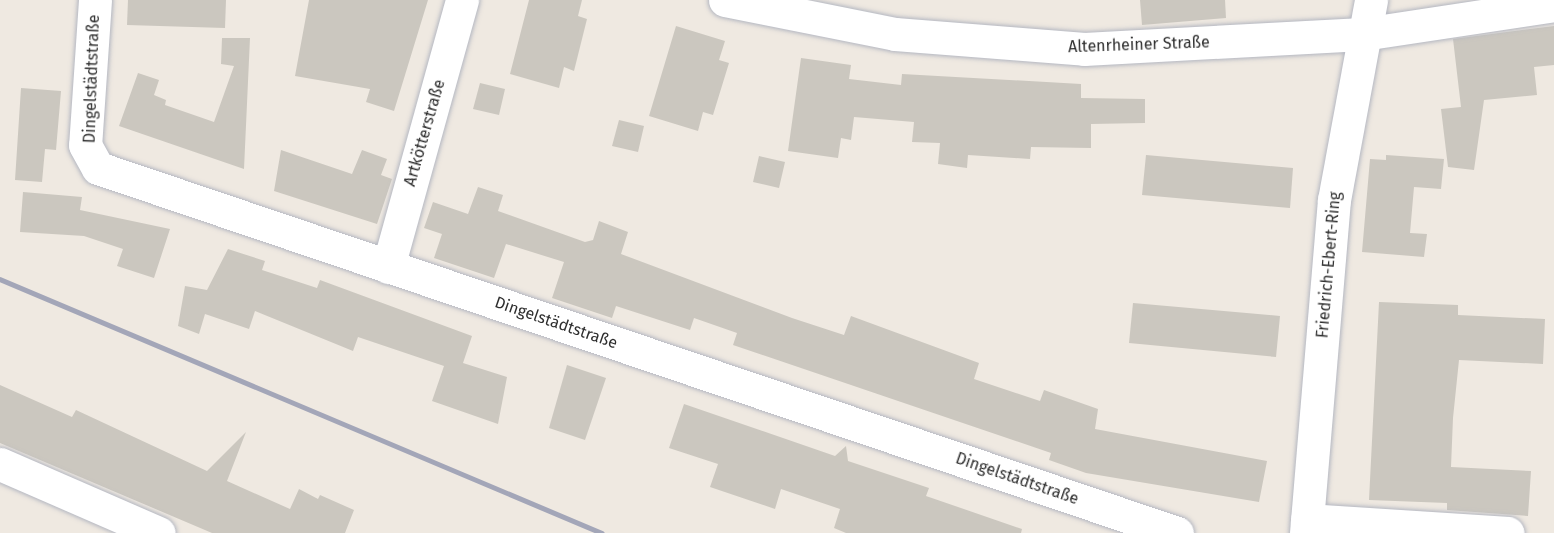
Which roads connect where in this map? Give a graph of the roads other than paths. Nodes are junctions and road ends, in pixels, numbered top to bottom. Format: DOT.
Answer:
graph roads {
  1 [pos="95,0"];
  2 [pos="462,0"];
  3 [pos="725,0"];
  4 [pos="1371,0"];
  5 [pos="1554,5"];
  6 [pos="1363,34"];
  7 [pos="388,267"];
  8 [pos="0,464"];
  9 [pos="1307,527"];
  10 [pos="159,533"];
  11 [pos="1177,533"];
  12 [pos="1508,533"];
  1 -- 7 [label="street, Dingelstädtstraße"];
  2 -- 7 [label="street, Artkötterstraße"];
  3 -- 6 [label="street, Altenrheiner Straße"];
  4 -- 6 [label="street, Friedrich-Ebert-Ring"];
  5 -- 6 [label="street, Altenrheiner Straße"];
  6 -- 9 [label="street, Friedrich-Ebert-Ring"];
  7 -- 11 [label="street, Dingelstädtstraße"];
  8 -- 10 [label="street"];
  9 -- 12 [label="street"];
}
